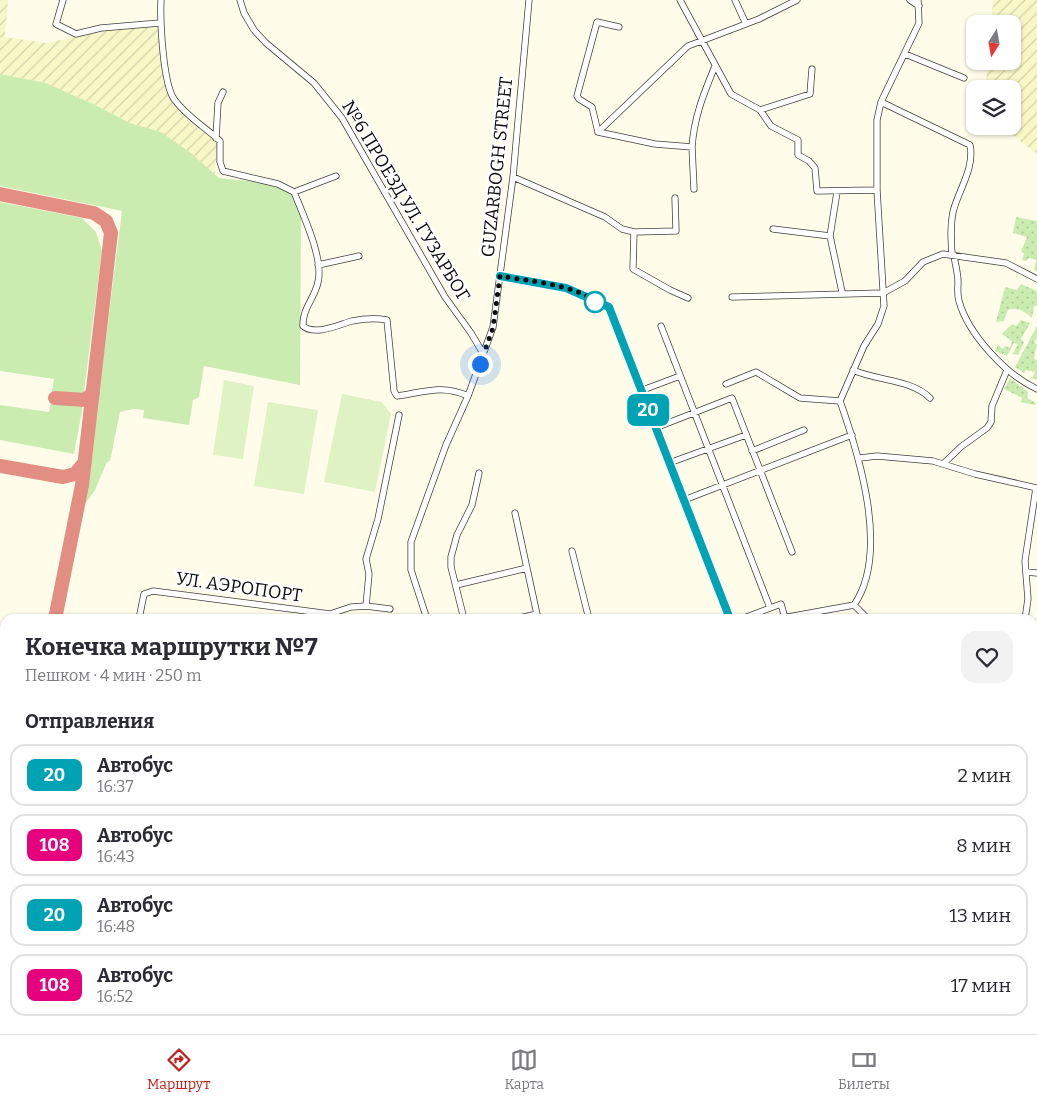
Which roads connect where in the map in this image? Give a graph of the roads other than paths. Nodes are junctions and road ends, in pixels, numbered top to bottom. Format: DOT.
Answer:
graph roads {
  1 [pos="63,0"];
  2 [pos="161,0"];
  3 [pos="240,0"];
  4 [pos="529,0"];
  5 [pos="680,0"];
  6 [pos="735,0"];
  7 [pos="797,0"];
  8 [pos="910,0"];
  9 [pos="919,3"];
  10 [pos="160,23"];
  11 [pos="746,24"];
  12 [pos="619,27"];
  13 [pos="700,40"];
  14 [pos="905,54"];
  15 [pos="715,66"];
  16 [pos="812,69"];
  17 [pos="964,78"];
  18 [pos="223,92"];
  19 [pos="881,102"];
  20 [pos="760,110"];
  21 [pos="598,132"];
  22 [pos="216,138"];
  23 [pos="692,147"];
  24 [pos="336,176"];
  25 [pos="513,177"];
  26 [pos="694,189"];
  27 [pos="877,190"];
  28 [pos="294,192"];
  29 [pos="836,192"];
  30 [pos="676,198"];
  31 [pos="773,229"];
  32 [pos="634,232"];
  33 [pos="830,236"];
  34 [pos="953,255"];
  35 [pos="359,256"];
  36 [pos="318,265"];
  37 [pos="500,276"];
  38 [pos="1037,279"];
  39 [pos="842,292"];
  40 [pos="883,293"];
  41 [pos="732,297"];
  42 [pos="688,298"];
  43 [pos="661,326"];
  44 [pos="484,355"];
  45 [pos="853,370"];
  46 [pos="1007,370"];
  47 [pos="680,376"];
  48 [pos="726,384"];
  49 [pos="1037,389"];
  50 [pos="640,391"];
  51 [pos="468,396"];
  52 [pos="930,398"];
  53 [pos="840,401"];
  54 [pos="694,413"];
  55 [pos="399,415"];
  56 [pos="655,428"];
  57 [pos="804,430"];
  58 [pos="746,435"];
  59 [pos="852,435"];
  60 [pos="709,449"];
  61 [pos="752,451"];
  62 [pos="860,458"];
  63 [pos="669,463"];
  64 [pos="944,463"];
  65 [pos="760,470"];
  66 [pos="479,473"];
  67 [pos="721,485"];
  68 [pos="1037,488"];
  69 [pos="684,500"];
  70 [pos="515,513"];
  71 [pos="572,551"];
  72 [pos="792,552"];
  73 [pos="527,568"];
  74 [pos="1026,572"];
  75 [pos="1037,573"];
  76 [pos="456,585"];
  77 [pos="854,605"];
  78 [pos="366,606"];
  79 [pos="770,608"];
  80 [pos="390,609"];
  81 [pos="140,614"];
  82 [pos="316,614"];
  83 [pos="334,614"];
  84 [pos="425,614"];
  85 [pos="463,614"];
  86 [pos="537,614"];
  87 [pos="588,614"];
  88 [pos="728,614"];
  89 [pos="754,614"];
  90 [pos="784,614"];
  91 [pos="806,614"];
  92 [pos="863,614"];
  93 [pos="1026,614"];
  1 -- 10 [label="street"];
  2 -- 10 [label="street"];
  3 -- 44 [label="street, №6 ПРОЕЗД УЛ. ГУЗАРБОГ"];
  4 -- 25 [label="street, GUZARBOGH STREET"];
  5 -- 13 [label="street"];
  6 -- 11 [label="street"];
  7 -- 11 [label="street"];
  8 -- 9 [label="street"];
  9 -- 14 [label="street"];
  10 -- 22 [label="street"];
  11 -- 13 [label="street"];
  12 -- 21 [label="street"];
  13 -- 15 [label="street"];
  13 -- 21 [label="street"];
  14 -- 17 [label="street"];
  14 -- 19 [label="street"];
  15 -- 20 [label="street"];
  15 -- 23 [label="street"];
  16 -- 20 [label="street"];
  18 -- 22 [label="street"];
  19 -- 27 [label="street"];
  19 -- 34 [label="street"];
  20 -- 29 [label="street"];
  21 -- 23 [label="street"];
  22 -- 28 [label="street"];
  23 -- 26 [label="street"];
  24 -- 28 [label="street"];
  25 -- 32 [label="street"];
  25 -- 37 [label="street, GUZARBOGH STREET"];
  27 -- 29 [label="street"];
  27 -- 40 [label="street"];
  28 -- 36 [label="street"];
  29 -- 33 [label="street"];
  30 -- 32 [label="street"];
  31 -- 33 [label="street"];
  32 -- 42 [label="street"];
  33 -- 39 [label="street"];
  34 -- 38 [label="street"];
  34 -- 40 [label="street"];
  34 -- 46 [label="street"];
  35 -- 36 [label="street"];
  36 -- 51 [label="street"];
  37 -- 44 [label="street, GUZARBOGH STREET"];
  37 -- 50 [label="street"];
  39 -- 40 [label="street"];
  39 -- 41 [label="street"];
  40 -- 45 [label="street"];
  43 -- 47 [label="street"];
  44 -- 51 [label="street, GUZARBOGH STREET"];
  45 -- 52 [label="street"];
  45 -- 53 [label="street"];
  46 -- 49 [label="street"];
  46 -- 64 [label="street"];
  47 -- 50 [label="street"];
  47 -- 54 [label="street"];
  48 -- 53 [label="street"];
  50 -- 56 [label="street"];
  51 -- 84 [label="street, GUZARBOGH STREET"];
  53 -- 59 [label="street"];
  54 -- 56 [label="street"];
  54 -- 58 [label="street"];
  54 -- 60 [label="street"];
  55 -- 78 [label="street"];
  56 -- 63 [label="street"];
  57 -- 61 [label="street"];
  58 -- 60 [label="street"];
  58 -- 61 [label="street"];
  59 -- 62 [label="street"];
  59 -- 65 [label="street"];
  60 -- 63 [label="street"];
  60 -- 67 [label="street"];
  61 -- 65 [label="street"];
  62 -- 64 [label="street"];
  62 -- 77 [label="street"];
  63 -- 69 [label="street"];
  64 -- 68 [label="street"];
  65 -- 67 [label="street"];
  65 -- 72 [label="street"];
  66 -- 76 [label="street"];
  67 -- 69 [label="street"];
  67 -- 79 [label="street"];
  68 -- 74 [label="street"];
  69 -- 88 [label="street"];
  70 -- 73 [label="street"];
  71 -- 87 [label="street"];
  73 -- 76 [label="street"];
  73 -- 86 [label="street"];
  74 -- 75 [label="street"];
  74 -- 93 [label="street"];
  76 -- 85 [label="street"];
  77 -- 91 [label="street"];
  77 -- 92 [label="street"];
  78 -- 80 [label="street"];
  78 -- 83 [label="street"];
  79 -- 89 [label="street"];
  79 -- 90 [label="street"];
  81 -- 82 [label="street, УЛ. АЭРОПОРТ"];
}
